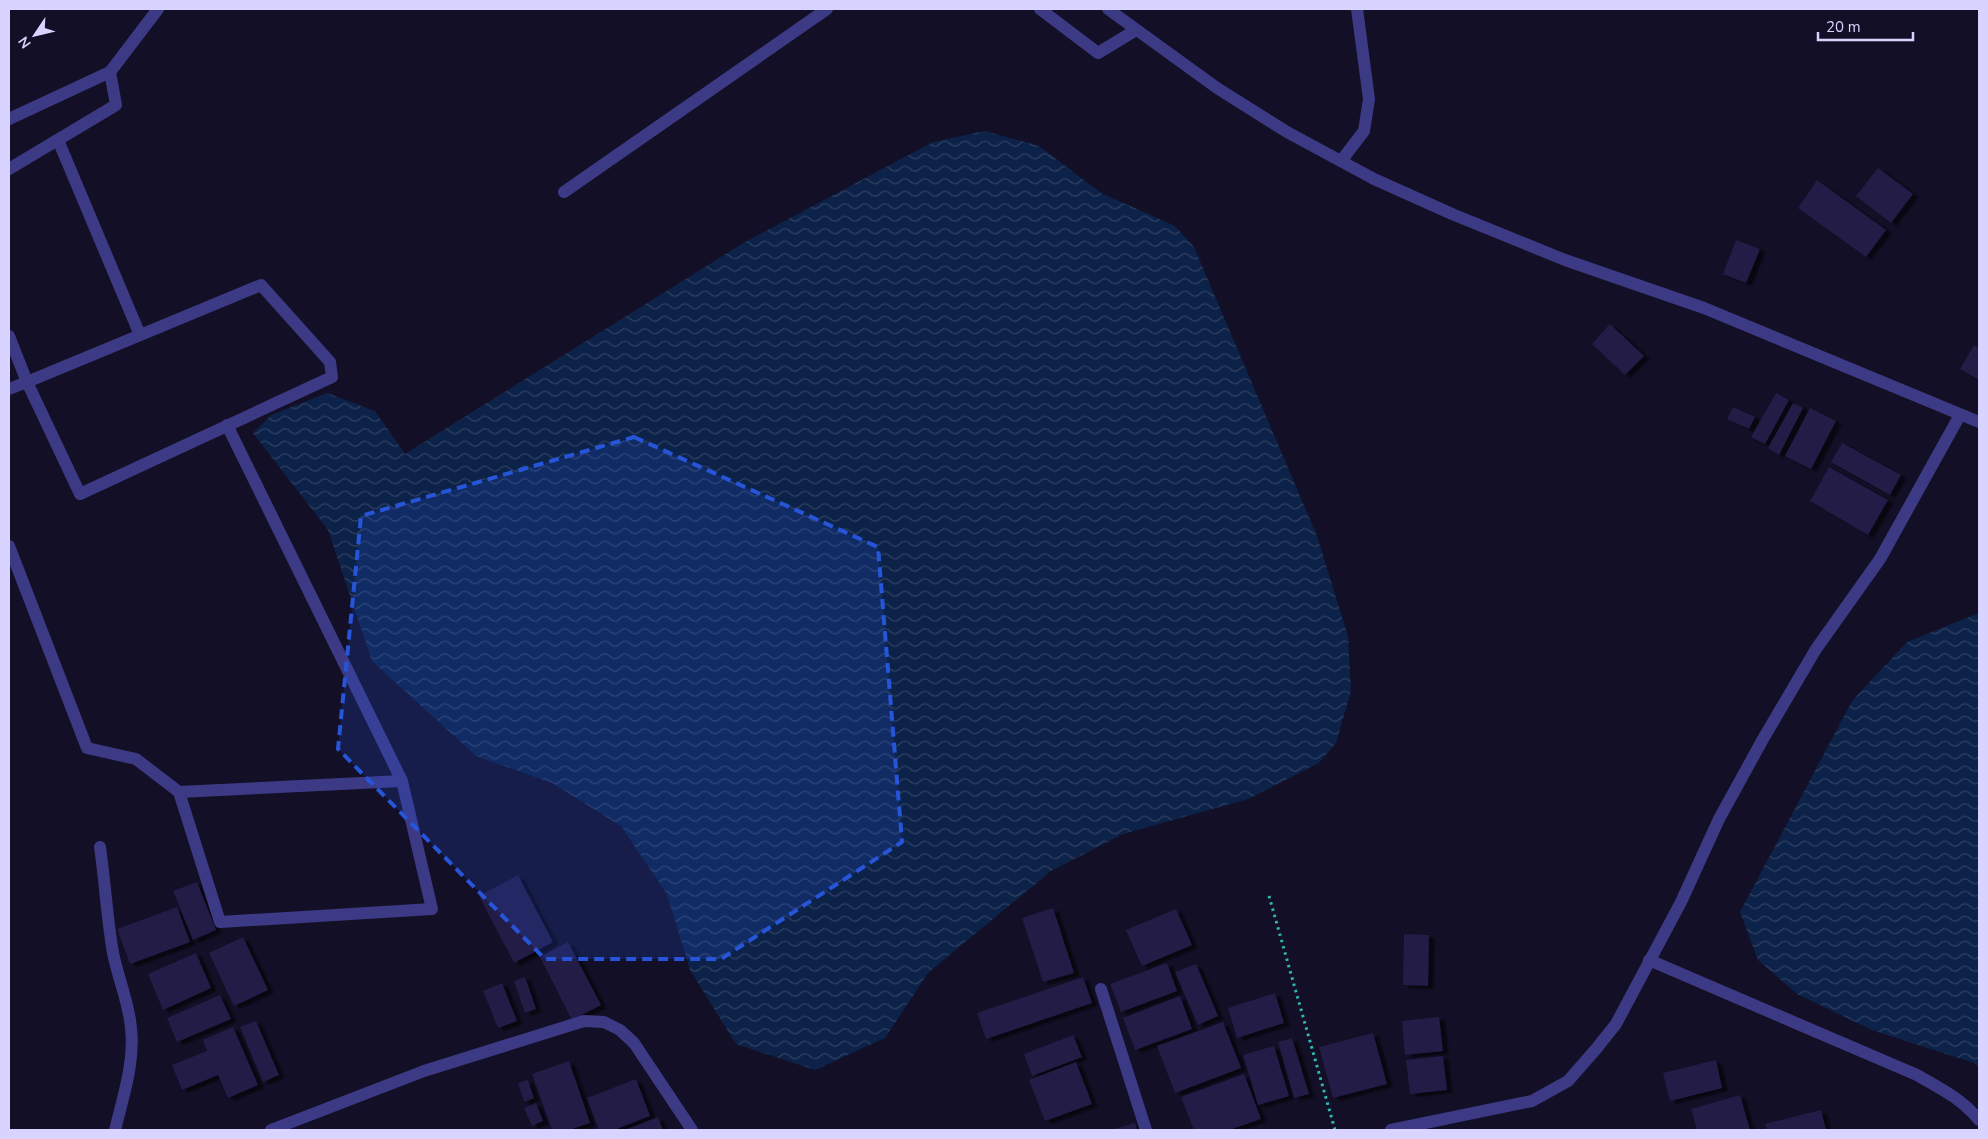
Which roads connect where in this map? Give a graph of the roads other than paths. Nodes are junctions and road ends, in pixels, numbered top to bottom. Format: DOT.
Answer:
graph roads {
  1 [pos="158,9"];
  2 [pos="827,9"];
  3 [pos="1040,9"];
  4 [pos="1108,9"];
  5 [pos="1357,9"];
  6 [pos="1136,30"];
  7 [pos="110,72"];
  8 [pos="9,119"];
  9 [pos="58,140"];
  10 [pos="1341,161"];
  11 [pos="9,169"];
  12 [pos="564,192"];
  13 [pos="140,335"];
  14 [pos="9,336"];
  15 [pos="27,382"];
  16 [pos="9,390"];
  17 [pos="1960,415"];
  18 [pos="1979,422"];
  19 [pos="227,425"];
  20 [pos="9,546"];
  21 [pos="402,781"];
  22 [pos="179,792"];
  23 [pos="100,846"];
  24 [pos="1650,960"];
  25 [pos="1101,989"];
  26 [pos="1979,1120"];
  27 [pos="115,1130"];
  28 [pos="271,1130"];
  29 [pos="692,1130"];
  30 [pos="1146,1130"];
  31 [pos="1391,1130"];
  1 -- 7 [label="street"];
  2 -- 12 [label="street"];
  3 -- 6 [label="street"];
  4 -- 6 [label="street"];
  5 -- 10 [label="street"];
  6 -- 10 [label="street"];
  7 -- 8 [label="street"];
  7 -- 9 [label="street"];
  9 -- 11 [label="street"];
  9 -- 13 [label="street"];
  10 -- 17 [label="street"];
  13 -- 15 [label="street"];
  13 -- 19 [label="street"];
  14 -- 15 [label="street"];
  15 -- 16 [label="street"];
  15 -- 19 [label="street"];
  17 -- 18 [label="street"];
  17 -- 24 [label="street"];
  19 -- 21 [label="street"];
  20 -- 22 [label="street"];
  21 -- 22 [label="street"];
  21 -- 22 [label="street"];
  23 -- 27 [label="street"];
  24 -- 26 [label="street"];
  24 -- 31 [label="street"];
  25 -- 30 [label="street"];
  28 -- 29 [label="street"];
}
